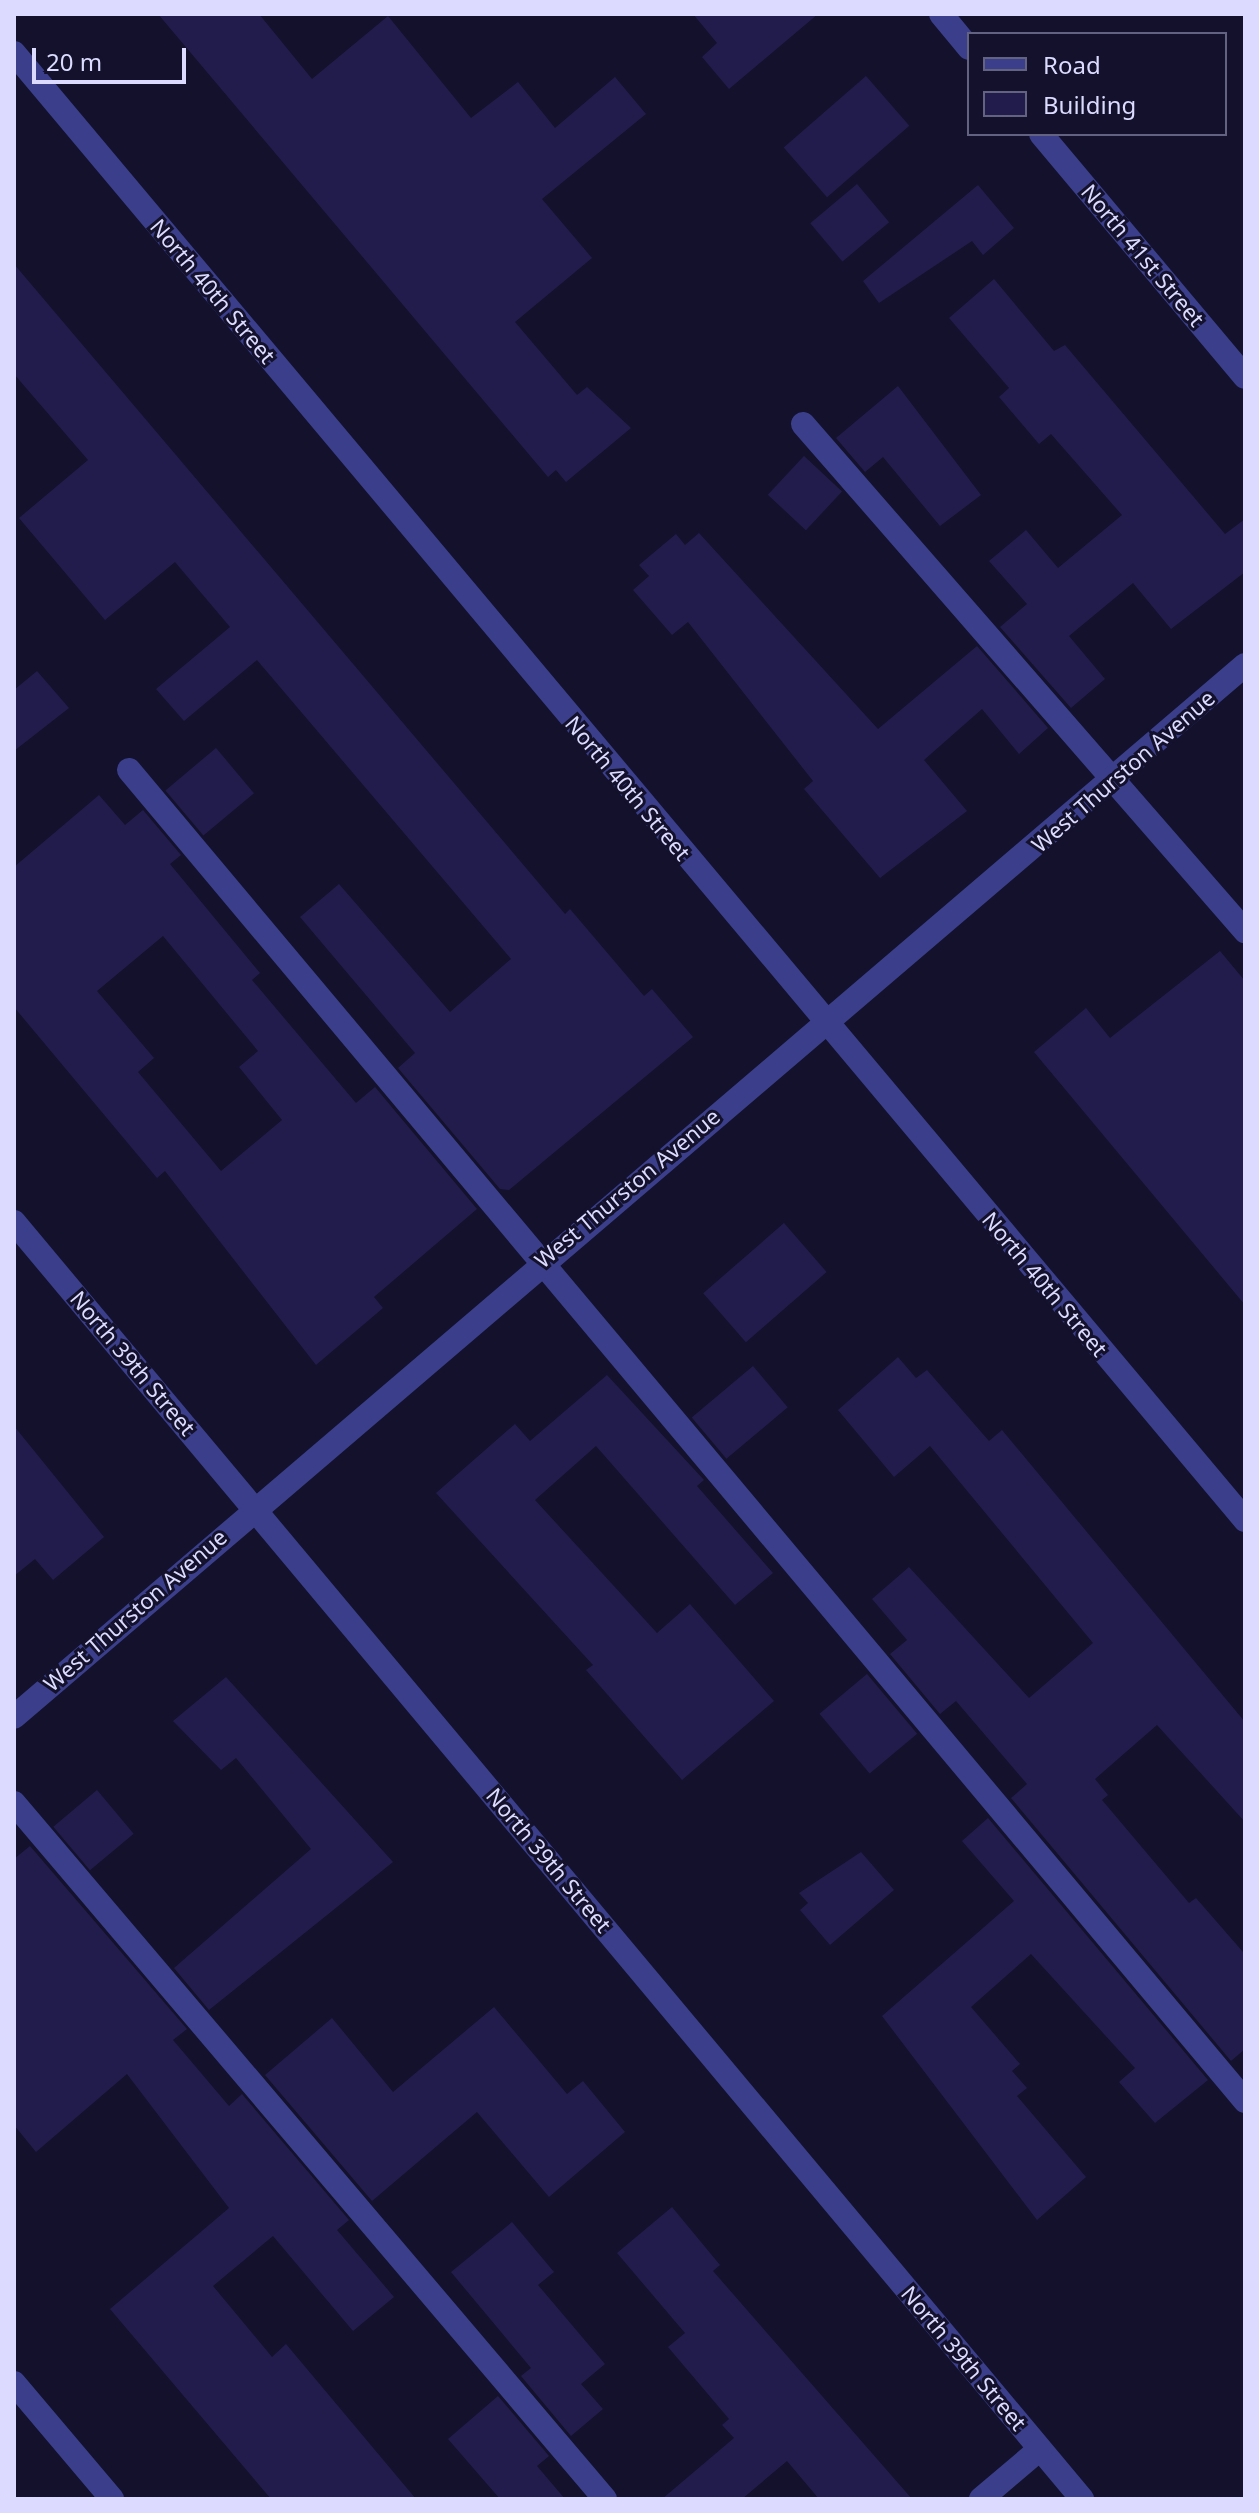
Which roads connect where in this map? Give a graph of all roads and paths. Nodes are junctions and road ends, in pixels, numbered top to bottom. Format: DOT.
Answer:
graph roads {
  1 [pos="941,14"];
  2 [pos="967,46"];
  3 [pos="14,53"];
  4 [pos="1043,136"];
  5 [pos="1245,377"];
  6 [pos="803,424"];
  7 [pos="1245,665"];
  8 [pos="129,770"];
  9 [pos="1116,780"];
  10 [pos="1245,931"];
  11 [pos="825,1022"];
  12 [pos="14,1222"];
  13 [pos="536,1264"];
  14 [pos="254,1507"];
  15 [pos="1245,1520"];
  16 [pos="14,1717"];
  17 [pos="14,1803"];
  18 [pos="1245,2101"];
  19 [pos="14,2383"];
  20 [pos="1040,2449"];
  21 [pos="112,2499"];
  22 [pos="605,2499"];
  23 [pos="981,2499"];
  24 [pos="1082,2499"];
  1 -- 2 [label="street"];
  3 -- 11 [label="street, North 40th Street"];
  4 -- 5 [label="street, North 41st Street"];
  6 -- 9 [label="street"];
  7 -- 9 [label="street, West Thurston Avenue"];
  8 -- 13 [label="street"];
  9 -- 10 [label="street"];
  9 -- 11 [label="street, West Thurston Avenue"];
  11 -- 13 [label="street, West Thurston Avenue"];
  11 -- 15 [label="street, North 40th Street"];
  12 -- 14 [label="street, North 39th Street"];
  13 -- 14 [label="street, West Thurston Avenue"];
  13 -- 18 [label="street"];
  14 -- 16 [label="street, West Thurston Avenue"];
  14 -- 20 [label="street, North 39th Street"];
  17 -- 22 [label="street"];
  19 -- 21 [label="street"];
  20 -- 23 [label="street"];
  20 -- 24 [label="street, North 39th Street"];
}
